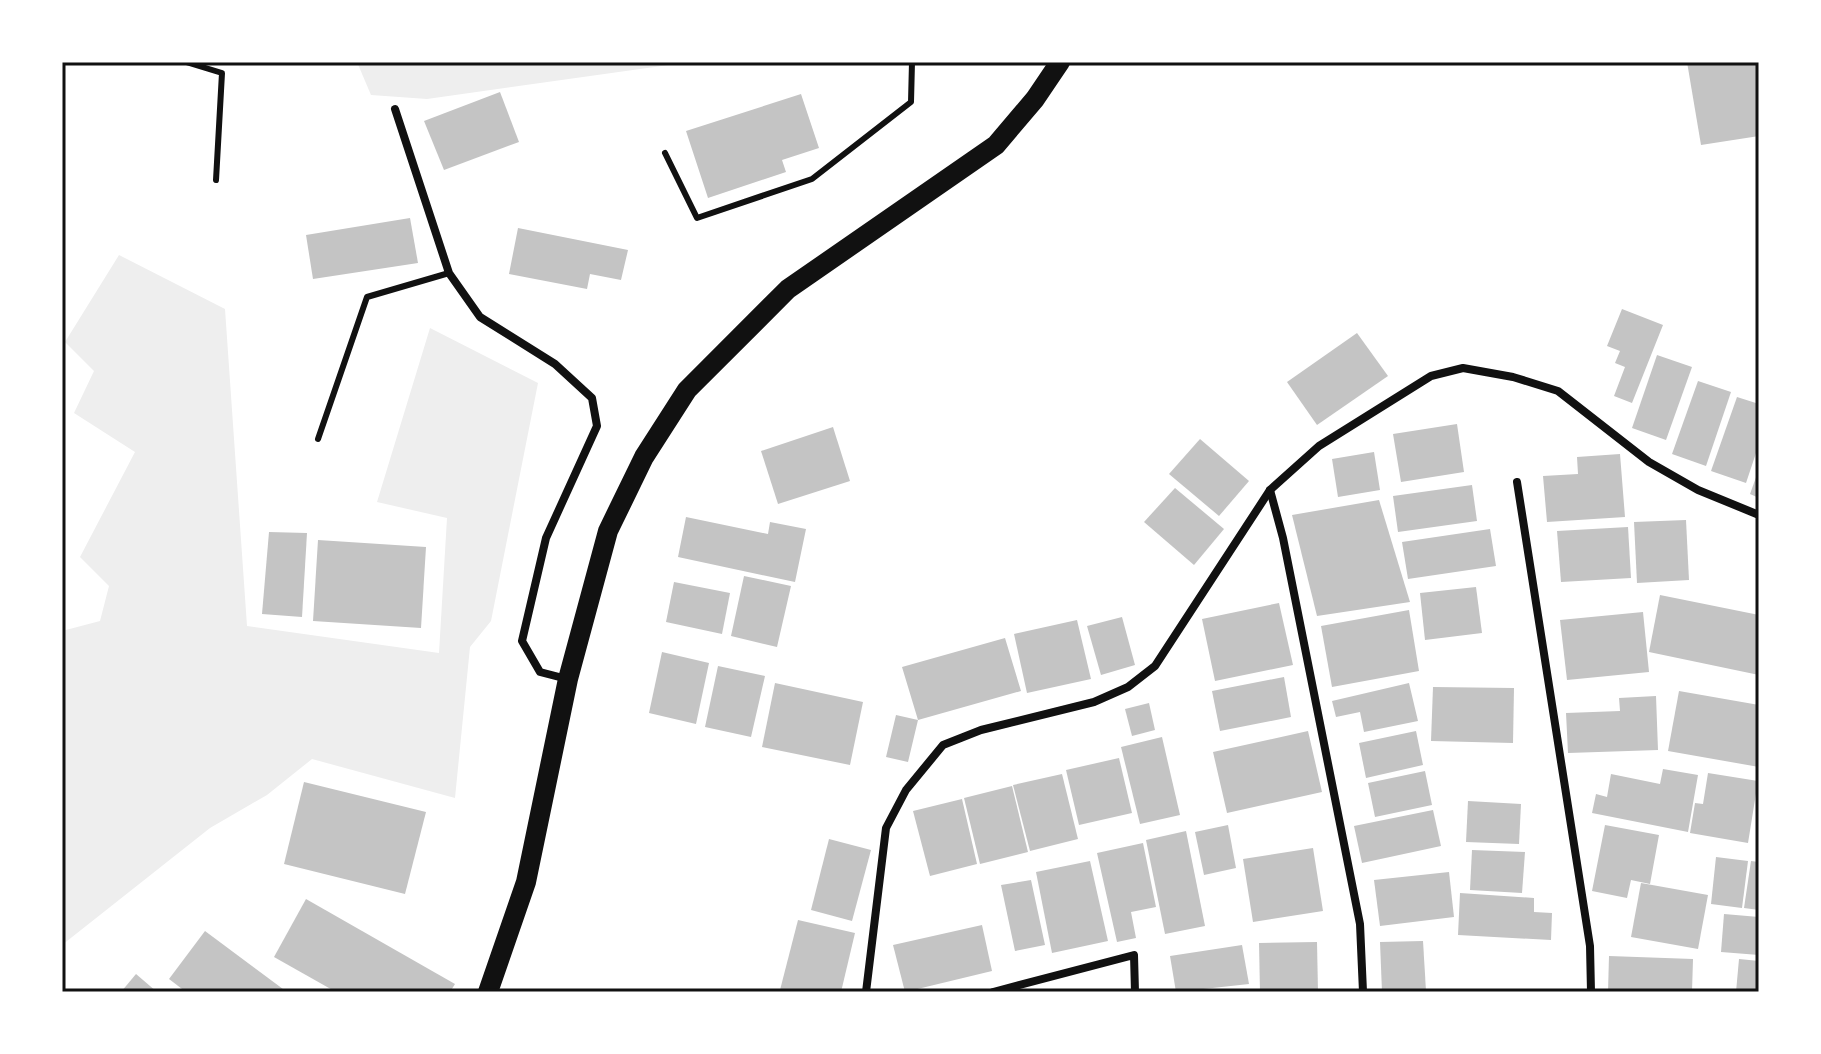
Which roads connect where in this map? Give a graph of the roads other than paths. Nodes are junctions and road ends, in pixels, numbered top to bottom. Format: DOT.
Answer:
graph roads {
  1 [pos="186,62"];
  2 [pos="912,62"];
  3 [pos="1060,62"];
  4 [pos="395,109"];
  5 [pos="665,153"];
  6 [pos="216,180"];
  7 [pos="449,273"];
  8 [pos="318,439"];
  9 [pos="1517,482"];
  10 [pos="1270,490"];
  11 [pos="1759,515"];
  12 [pos="568,679"];
  13 [pos="488,992"];
  14 [pos="866,992"];
  15 [pos="993,992"];
  16 [pos="1135,992"];
  17 [pos="1363,992"];
  18 [pos="1591,992"];
  1 -- 6 [label="lane"];
  2 -- 5 [label="lane"];
  3 -- 12 [label="main road"];
  4 -- 7 [label="street"];
  7 -- 8 [label="lane"];
  7 -- 12 [label="street"];
  9 -- 18 [label="street"];
  10 -- 11 [label="street"];
  10 -- 14 [label="street"];
  10 -- 17 [label="street"];
  12 -- 13 [label="main road"];
  15 -- 16 [label="street"];
}
